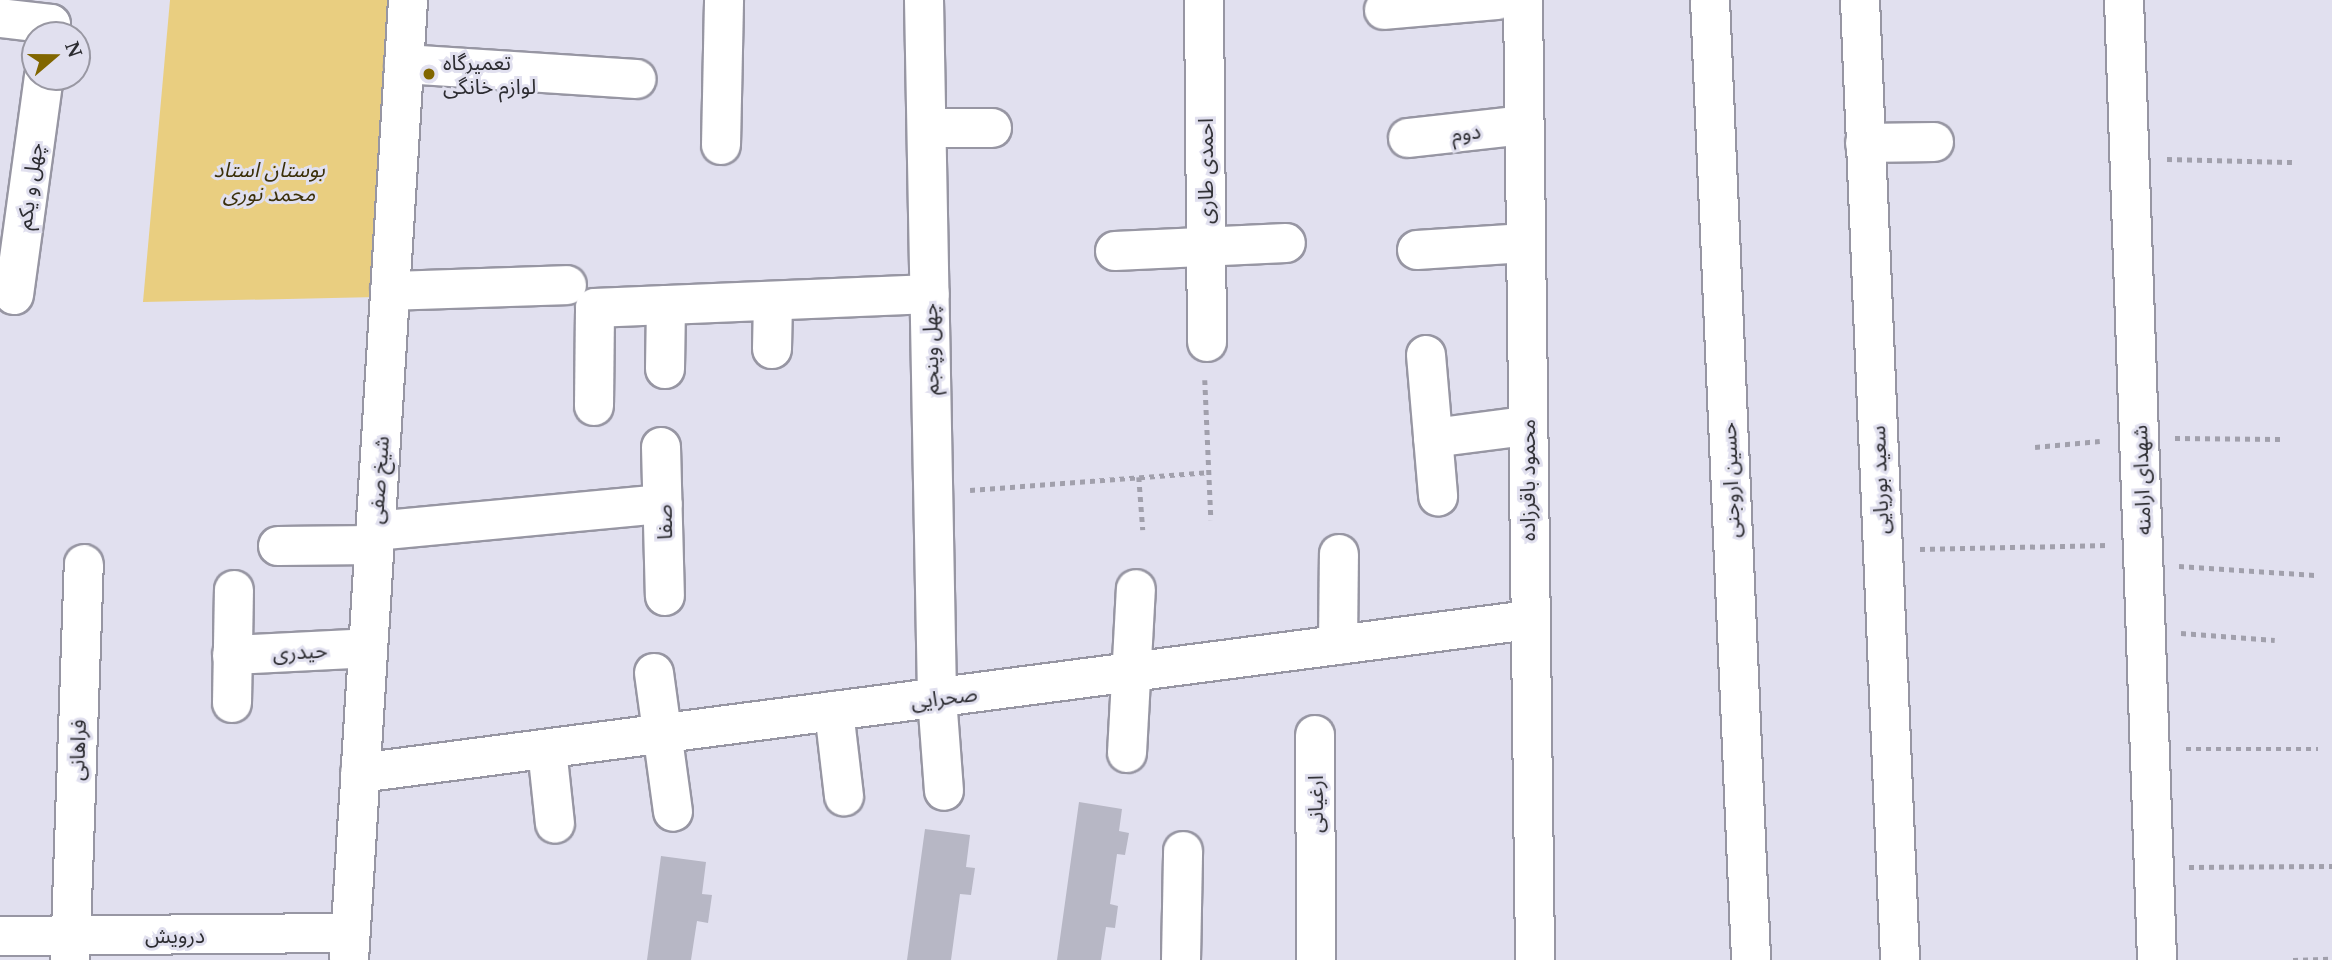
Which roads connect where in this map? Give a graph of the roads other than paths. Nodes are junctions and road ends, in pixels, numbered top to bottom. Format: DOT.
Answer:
graph roads {
  1 [pos="408,0"];
  2 [pos="724,0"];
  3 [pos="925,0"];
  4 [pos="1204,0"];
  5 [pos="1498,0"];
  6 [pos="1523,0"];
  7 [pos="1710,0"];
  8 [pos="1860,0"];
  9 [pos="2124,0"];
  10 [pos="1384,10"];
  11 [pos="0,19"];
  12 [pos="21,21"];
  13 [pos="404,64"];
  14 [pos="637,79"];
  15 [pos="42,91"];
  16 [pos="1524,125"];
  17 [pos="927,128"];
  18 [pos="992,128"];
  19 [pos="1408,138"];
  20 [pos="1934,142"];
  21 [pos="1865,143"];
  22 [pos="721,145"];
  23 [pos="1286,243"];
  24 [pos="1525,243"];
  25 [pos="1206,248"];
  26 [pos="1417,250"];
  27 [pos="1115,251"];
  28 [pos="566,285"];
  29 [pos="390,290"];
  30 [pos="929,294"];
  31 [pos="14,295"];
  32 [pos="773,300"];
  33 [pos="666,305"];
  34 [pos="1206,342"];
  35 [pos="772,349"];
  36 [pos="1426,355"];
  37 [pos="665,369"];
  38 [pos="594,406"];
  39 [pos="1526,426"];
  40 [pos="1433,438"];
  41 [pos="661,447"];
  42 [pos="1438,496"];
  43 [pos="663,504"];
  44 [pos="375,538"];
  45 [pos="278,546"];
  46 [pos="1339,554"];
  47 [pos="84,564"];
  48 [pos="1136,589"];
  49 [pos="234,590"];
  50 [pos="665,596"];
  51 [pos="1528,620"];
  52 [pos="1338,645"];
  53 [pos="368,648"];
  54 [pos="232,655"];
  55 [pos="1133,672"];
  56 [pos="654,673"];
  57 [pos="937,698"];
  58 [pos="232,703"];
  59 [pos="834,711"];
  60 [pos="662,734"];
  61 [pos="1315,735"];
  62 [pos="547,749"];
  63 [pos="1127,753"];
  64 [pos="360,774"];
  65 [pos="944,791"];
  66 [pos="844,796"];
  67 [pos="673,812"];
  68 [pos="555,824"];
  69 [pos="1183,852"];
  70 [pos="0,936"];
  71 [pos="349,947"];
  72 [pos="70,948"];
  73 [pos="1181,960"];
  74 [pos="1316,960"];
  75 [pos="1535,960"];
  76 [pos="1751,960"];
  77 [pos="1899,960"];
  78 [pos="2157,960"];
  1 -- 13 [label="street, شیخ صفی"];
  2 -- 22 [label="street"];
  3 -- 17 [label="street, چهل وپنجم"];
  4 -- 25 [label="street, احمدی طاری"];
  5 -- 10 [label="street"];
  6 -- 16 [label="street, محمود باقرزاده"];
  7 -- 76 [label="street, حسین اروجنی"];
  8 -- 21 [label="street, سعید بوریایی"];
  9 -- 78 [label="street, شهدای ارامنه"];
  11 -- 12 [label="street"];
  13 -- 14 [label="street"];
  13 -- 29 [label="street, شیخ صفی"];
  15 -- 31 [label="street, چهل و یکم"];
  16 -- 19 [label="street, دوم"];
  16 -- 24 [label="street, محمود باقرزاده"];
  17 -- 18 [label="street"];
  17 -- 30 [label="street, چهل وپنجم"];
  20 -- 21 [label="street"];
  21 -- 77 [label="street, سعید بوریایی"];
  23 -- 25 [label="street"];
  24 -- 26 [label="street"];
  24 -- 39 [label="street, محمود باقرزاده"];
  25 -- 27 [label="street"];
  25 -- 34 [label="street, احمدی طاری"];
  28 -- 29 [label="street"];
  29 -- 44 [label="street, شیخ صفی"];
  30 -- 32 [label="street"];
  30 -- 57 [label="street, چهل وپنجم"];
  32 -- 33 [label="street"];
  32 -- 35 [label="street"];
  33 -- 37 [label="street"];
  33 -- 38 [label="street"];
  36 -- 40 [label="street"];
  39 -- 40 [label="street"];
  39 -- 51 [label="street, محمود باقرزاده"];
  40 -- 42 [label="street"];
  41 -- 43 [label="street, صفا"];
  43 -- 44 [label="street"];
  43 -- 50 [label="street, صفا"];
  44 -- 45 [label="street"];
  44 -- 53 [label="street, شیخ صفی"];
  46 -- 52 [label="street"];
  47 -- 72 [label="street, فراهانی"];
  48 -- 55 [label="street"];
  49 -- 54 [label="street"];
  51 -- 52 [label="street, صحرایی"];
  51 -- 75 [label="street, محمود باقرزاده"];
  52 -- 55 [label="street, صحرایی"];
  53 -- 54 [label="street, حیدری"];
  53 -- 64 [label="street, شیخ صفی"];
  54 -- 58 [label="street"];
  55 -- 57 [label="street, صحرایی"];
  55 -- 63 [label="street"];
  56 -- 60 [label="street"];
  57 -- 59 [label="street, صحرایی"];
  57 -- 65 [label="street, چهل وپنجم"];
  59 -- 60 [label="street, صحرایی"];
  59 -- 66 [label="street"];
  60 -- 62 [label="street, صحرایی"];
  60 -- 67 [label="street"];
  61 -- 74 [label="street, ارغیانی"];
  62 -- 64 [label="street, صحرایی"];
  62 -- 68 [label="street"];
  64 -- 71 [label="street, شیخ صفی"];
  69 -- 73 [label="street"];
  70 -- 72 [label="street, درویش"];
  71 -- 72 [label="street, درویش"];
}
